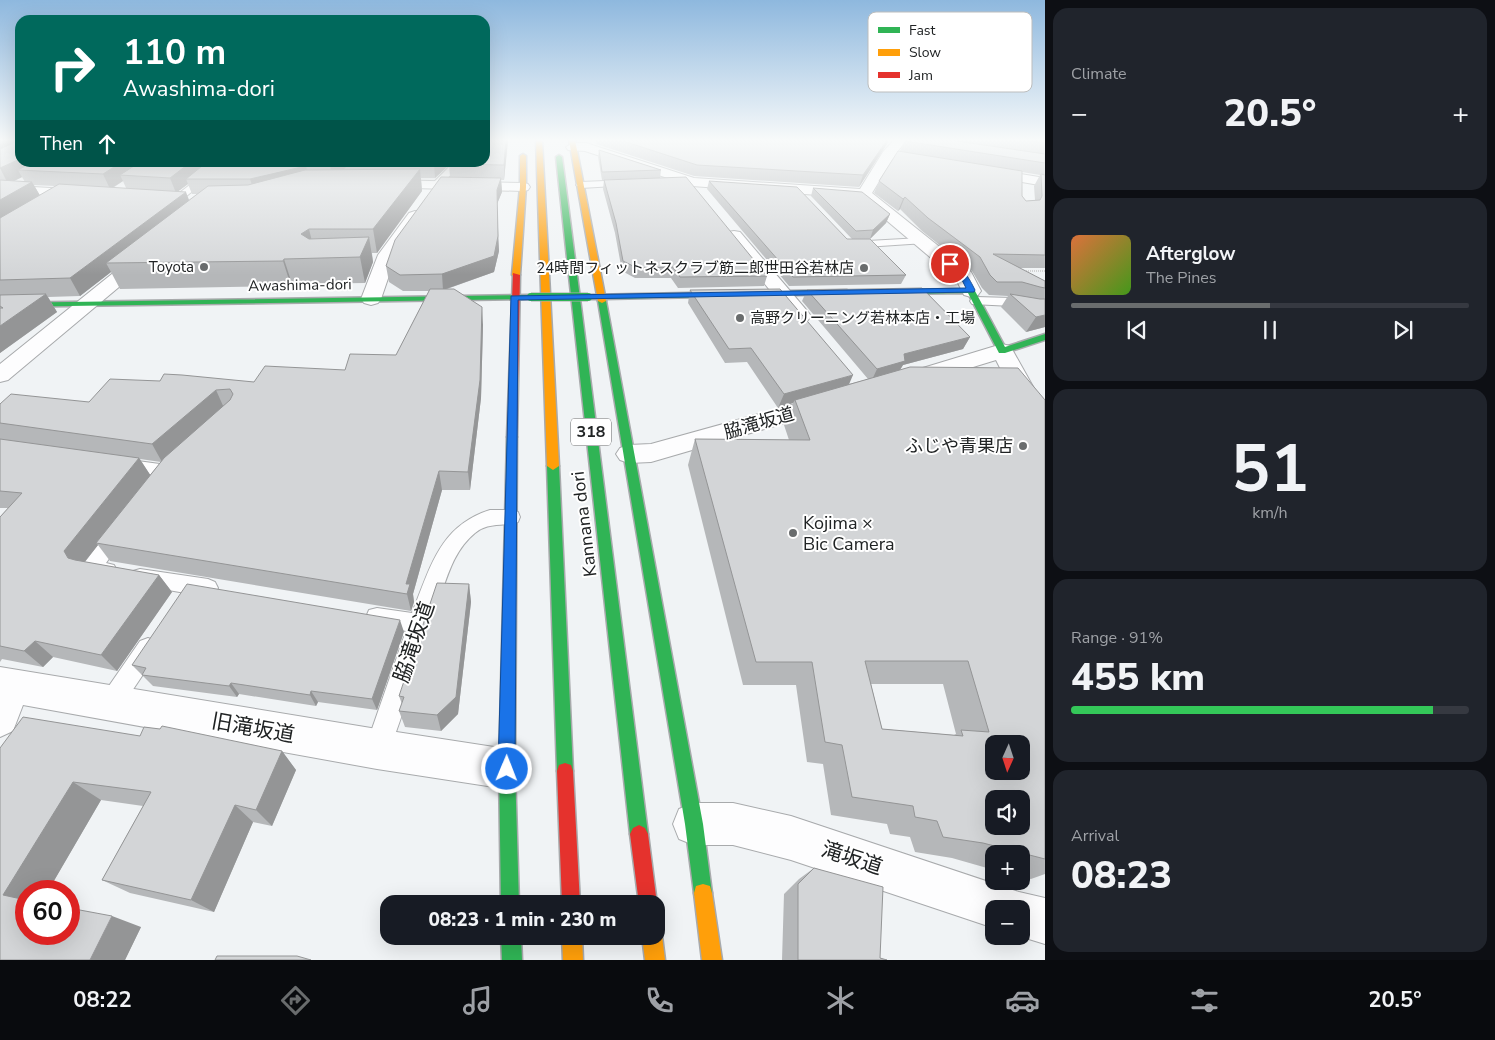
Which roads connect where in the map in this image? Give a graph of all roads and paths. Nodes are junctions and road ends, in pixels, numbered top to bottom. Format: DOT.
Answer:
graph roads {
  1 [pos="196,185"];
  2 [pos="436,185"];
  3 [pos="460,185"];
  4 [pos="541,185"];
  5 [pos="562,185"];
  6 [pos="581,185"];
  7 [pos="586,185"];
  8 [pos="694,185"];
  9 [pos="734,185"];
  10 [pos="870,185"];
  11 [pos="1024,185"];
  12 [pos="523,187"];
  13 [pos="3,189"];
  14 [pos="796,189"];
  15 [pos="64,193"];
  16 [pos="864,194"];
  17 [pos="100,196"];
  18 [pos="702,198"];
  19 [pos="1025,198"];
  20 [pos="157,199"];
  21 [pos="176,200"];
  22 [pos="202,202"];
  23 [pos="809,203"];
  24 [pos="40,208"];
  25 [pos="726,226"];
  26 [pos="842,238"];
  27 [pos="921,241"];
  28 [pos="156,247"];
  29 [pos="1020,271"];
  30 [pos="1045,272"];
  31 [pos="857,292"];
  32 [pos="876,292"];
  33 [pos="781,293"];
  34 [pos="974,296"];
  35 [pos="514,297"];
  36 [pos="601,297"];
  37 [pos="371,298"];
  38 [pos="86,304"];
  39 [pos="0,305"];
  40 [pos="1045,307"];
  41 [pos="816,335"];
  42 [pos="1045,338"];
  43 [pos="1002,351"];
  44 [pos="0,374"];
  45 [pos="893,384"];
  46 [pos="846,398"];
  47 [pos="1045,430"];
  48 [pos="629,454"];
  49 [pos="182,458"];
  50 [pos="108,463"];
  51 [pos="167,471"];
  52 [pos="156,486"];
  53 [pos="132,516"];
  54 [pos="511,517"];
  55 [pos="228,592"];
  56 [pos="362,615"];
  57 [pos="419,624"];
  58 [pos="158,632"];
  59 [pos="4,696"];
  60 [pos="110,704"];
  61 [pos="377,749"];
  62 [pos="507,769"];
  63 [pos="694,824"];
  64 [pos="510,895"];
  65 [pos="571,895"];
  66 [pos="647,895"];
  67 [pos="985,902"];
  68 [pos="1030,917"];
  69 [pos="1045,921"];
  70 [pos="511,945"];
  71 [pos="572,945"];
  72 [pos="654,945"];
  73 [pos="512,960"];
  74 [pos="573,960"];
  75 [pos="656,960"];
  76 [pos="712,960"];
  1 -- 21 [label="lane"];
  2 -- 37 [label="street"];
  3 -- 12 [label="street"];
  4 -- 65 [label="main road, Kannana dori / 318"];
  5 -- 66 [label="main road, Kannana dori / 318"];
  6 -- 7 [label="lane"];
  6 -- 36 [label="main road"];
  8 -- 18 [label="street"];
  9 -- 14 [label="street"];
  10 -- 16 [label="street"];
  11 -- 19 [label="street"];
  12 -- 35 [label="main road"];
  13 -- 15 [label="street"];
  14 -- 16 [label="street"];
  14 -- 23 [label="lane"];
  15 -- 17 [label="street"];
  15 -- 24 [label="street"];
  16 -- 27 [label="street"];
  20 -- 21 [label="street"];
  21 -- 22 [label="street"];
  25 -- 33 [label="street"];
  26 -- 27 [label="lane"];
  27 -- 34 [label="street"];
  28 -- 38 [label="street"];
  29 -- 30 [label="path"];
  31 -- 33 [label="main road, Awashima-dori"];
  32 -- 34 [label="main road"];
  33 -- 36 [label="main road, Awashima-dori"];
  33 -- 41 [label="street"];
  34 -- 40 [label="lane"];
  34 -- 43 [label="main road"];
  35 -- 36 [label="main road, Awashima-dori, bridge"];
  35 -- 37 [label="main road, Awashima-dori"];
  35 -- 54 [label="main road"];
  36 -- 48 [label="main road"];
  37 -- 38 [label="main road, Awashima-dori"];
  38 -- 39 [label="main road, Awashima-dori"];
  38 -- 44 [label="street"];
  42 -- 43 [label="main road"];
  43 -- 45 [label="street"];
  43 -- 47 [label="street"];
  46 -- 48 [label="street, 脇滝坂道"];
  48 -- 63 [label="main road"];
  49 -- 51 [label="lane"];
  50 -- 51 [label="lane"];
  51 -- 52 [label="lane"];
  53 -- 55 [label="lane"];
  54 -- 57 [label="lane, 脇滝坂道"];
  54 -- 62 [label="main road"];
  56 -- 57 [label="lane"];
  57 -- 61 [label="lane, 脇滝坂道"];
  58 -- 60 [label="lane"];
  59 -- 60 [label="street, 旧滝坂道"];
  60 -- 61 [label="street, 旧滝坂道"];
  61 -- 62 [label="street, 旧滝坂道"];
  62 -- 64 [label="main road"];
  63 -- 67 [label="street, 滝坂道"];
  63 -- 76 [label="main road"];
  68 -- 69 [label="street"];
  70 -- 73 [label="main road"];
  71 -- 74 [label="main road"];
  72 -- 75 [label="main road"];
}
